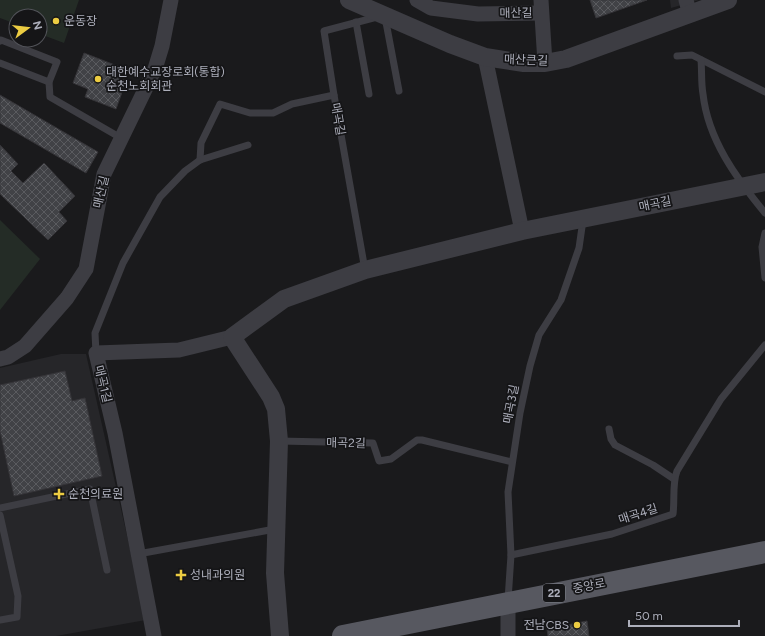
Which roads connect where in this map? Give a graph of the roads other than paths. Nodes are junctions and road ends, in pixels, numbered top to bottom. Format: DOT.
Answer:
graph roads {
  1 [pos="171,0"];
  2 [pos="349,0"];
  3 [pos="417,0"];
  4 [pos="728,0"];
  5 [pos="479,7"];
  6 [pos="541,7"];
  7 [pos="688,8"];
  8 [pos="385,15"];
  9 [pos="356,22"];
  10 [pos="0,41"];
  11 [pos="677,56"];
  12 [pos="485,57"];
  13 [pos="701,60"];
  14 [pos="0,63"];
  15 [pos="545,63"];
  16 [pos="49,82"];
  17 [pos="399,91"];
  18 [pos="765,92"];
  19 [pos="369,94"];
  20 [pos="334,95"];
  21 [pos="121,138"];
  22 [pos="248,145"];
  23 [pos="200,160"];
  24 [pos="765,182"];
  25 [pos="742,186"];
  26 [pos="765,213"];
  27 [pos="583,220"];
  28 [pos="522,231"];
  29 [pos="765,233"];
  30 [pos="365,270"];
  31 [pos="765,278"];
  32 [pos="232,337"];
  33 [pos="765,345"];
  34 [pos="96,353"];
  35 [pos="0,360"];
  36 [pos="609,429"];
  37 [pos="279,441"];
  38 [pos="512,462"];
  39 [pos="674,479"];
  40 [pos="0,508"];
  41 [pos="0,515"];
  42 [pos="277,528"];
  43 [pos="765,552"];
  44 [pos="137,554"];
  45 [pos="511,555"];
  46 [pos="107,570"];
  47 [pos="508,602"];
  48 [pos="0,620"];
  49 [pos="154,636"];
  50 [pos="280,636"];
  51 [pos="343,636"];
  52 [pos="508,636"];
  1 -- 21 [label="street, 매산길"];
  2 -- 8 [label="street, 매산큰길"];
  3 -- 5 [label="street, 매산길"];
  4 -- 7 [label="street, 매산큰길"];
  5 -- 6 [label="street, 매산길"];
  6 -- 15 [label="street"];
  7 -- 15 [label="street, 매산큰길"];
  8 -- 9 [label="lane, 매곡길"];
  8 -- 12 [label="street, 매산큰길"];
  8 -- 17 [label="lane"];
  9 -- 19 [label="lane"];
  9 -- 20 [label="lane, 매곡길"];
  10 -- 16 [label="lane"];
  11 -- 13 [label="lane"];
  12 -- 15 [label="street, 매산큰길"];
  12 -- 28 [label="street"];
  13 -- 18 [label="lane"];
  13 -- 25 [label="lane"];
  14 -- 16 [label="lane"];
  16 -- 21 [label="lane"];
  20 -- 23 [label="lane"];
  20 -- 30 [label="lane, 매곡길"];
  21 -- 35 [label="street, 매산길"];
  22 -- 23 [label="lane, 매곡1길"];
  23 -- 34 [label="lane, 매곡1길"];
  24 -- 25 [label="street, 매곡길"];
  25 -- 26 [label="lane"];
  25 -- 27 [label="street, 매곡길"];
  27 -- 28 [label="street, 매곡길"];
  27 -- 38 [label="lane, 매곡3길"];
  28 -- 30 [label="street, 매곡길"];
  29 -- 31 [label="lane"];
  30 -- 32 [label="street, 매곡길"];
  32 -- 34 [label="street, 매곡길"];
  32 -- 37 [label="street"];
  33 -- 39 [label="lane, 매곡4길"];
  34 -- 44 [label="street, 매곡1길"];
  36 -- 39 [label="lane"];
  37 -- 38 [label="lane, 매곡2길"];
  37 -- 42 [label="street"];
  38 -- 45 [label="lane, 매곡3길"];
  39 -- 45 [label="lane, 매곡4길"];
  40 -- 46 [label="lane"];
  41 -- 48 [label="lane"];
  42 -- 44 [label="lane"];
  42 -- 50 [label="street"];
  43 -- 47 [label="main road, 중앙로 / 22"];
  44 -- 49 [label="street, 매곡1길"];
  45 -- 47 [label="lane, 매곡3길"];
  47 -- 51 [label="main road, 중앙로 / 22"];
  47 -- 52 [label="street"];
}
